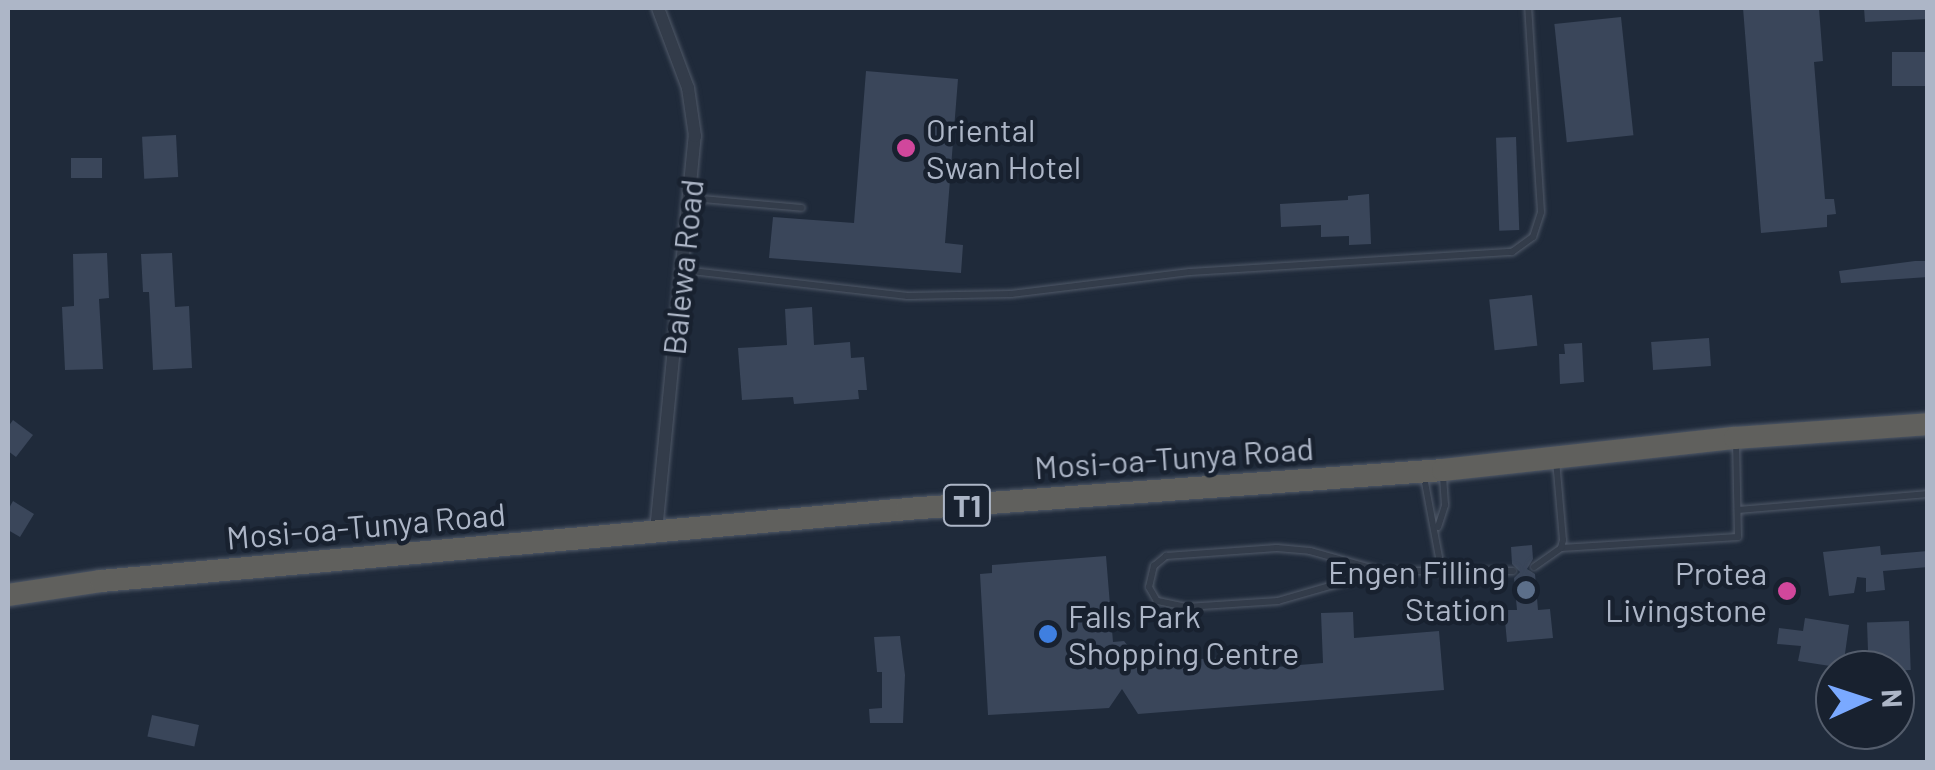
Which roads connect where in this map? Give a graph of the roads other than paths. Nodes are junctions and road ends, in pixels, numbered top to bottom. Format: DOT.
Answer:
graph roads {
  1 [pos="658,8"];
  2 [pos="1528,8"];
  3 [pos="691,198"];
  4 [pos="802,208"];
  5 [pos="682,270"];
  6 [pos="1928,424"];
  7 [pos="1736,438"];
  8 [pos="1556,459"];
  9 [pos="1433,470"];
  10 [pos="1928,494"];
  11 [pos="1738,510"];
  12 [pos="1436,530"];
  13 [pos="656,531"];
  14 [pos="1560,548"];
  15 [pos="1534,567"];
  16 [pos="1382,571"];
  17 [pos="1513,571"];
  18 [pos="1442,573"];
  19 [pos="8,595"];
  1 -- 3 [label="street, Balewa Road"];
  2 -- 5 [label="lane"];
  3 -- 4 [label="lane"];
  3 -- 5 [label="street, Balewa Road"];
  5 -- 13 [label="street, Balewa Road"];
  6 -- 7 [label="highway, Mosi-oa-Tunya Road / T1"];
  7 -- 8 [label="highway, Mosi-oa-Tunya Road / T1"];
  7 -- 11 [label="lane"];
  8 -- 9 [label="highway, Mosi-oa-Tunya Road / T1"];
  8 -- 14 [label="lane"];
  9 -- 12 [label="lane"];
  9 -- 12 [label="lane"];
  9 -- 13 [label="highway, Mosi-oa-Tunya Road / T1"];
  10 -- 11 [label="lane"];
  11 -- 14 [label="lane"];
  12 -- 18 [label="lane"];
  13 -- 19 [label="highway, Mosi-oa-Tunya Road / T1"];
  14 -- 15 [label="lane"];
  16 -- 16 [label="lane"];
  16 -- 18 [label="lane"];
  17 -- 18 [label="lane"];
}
